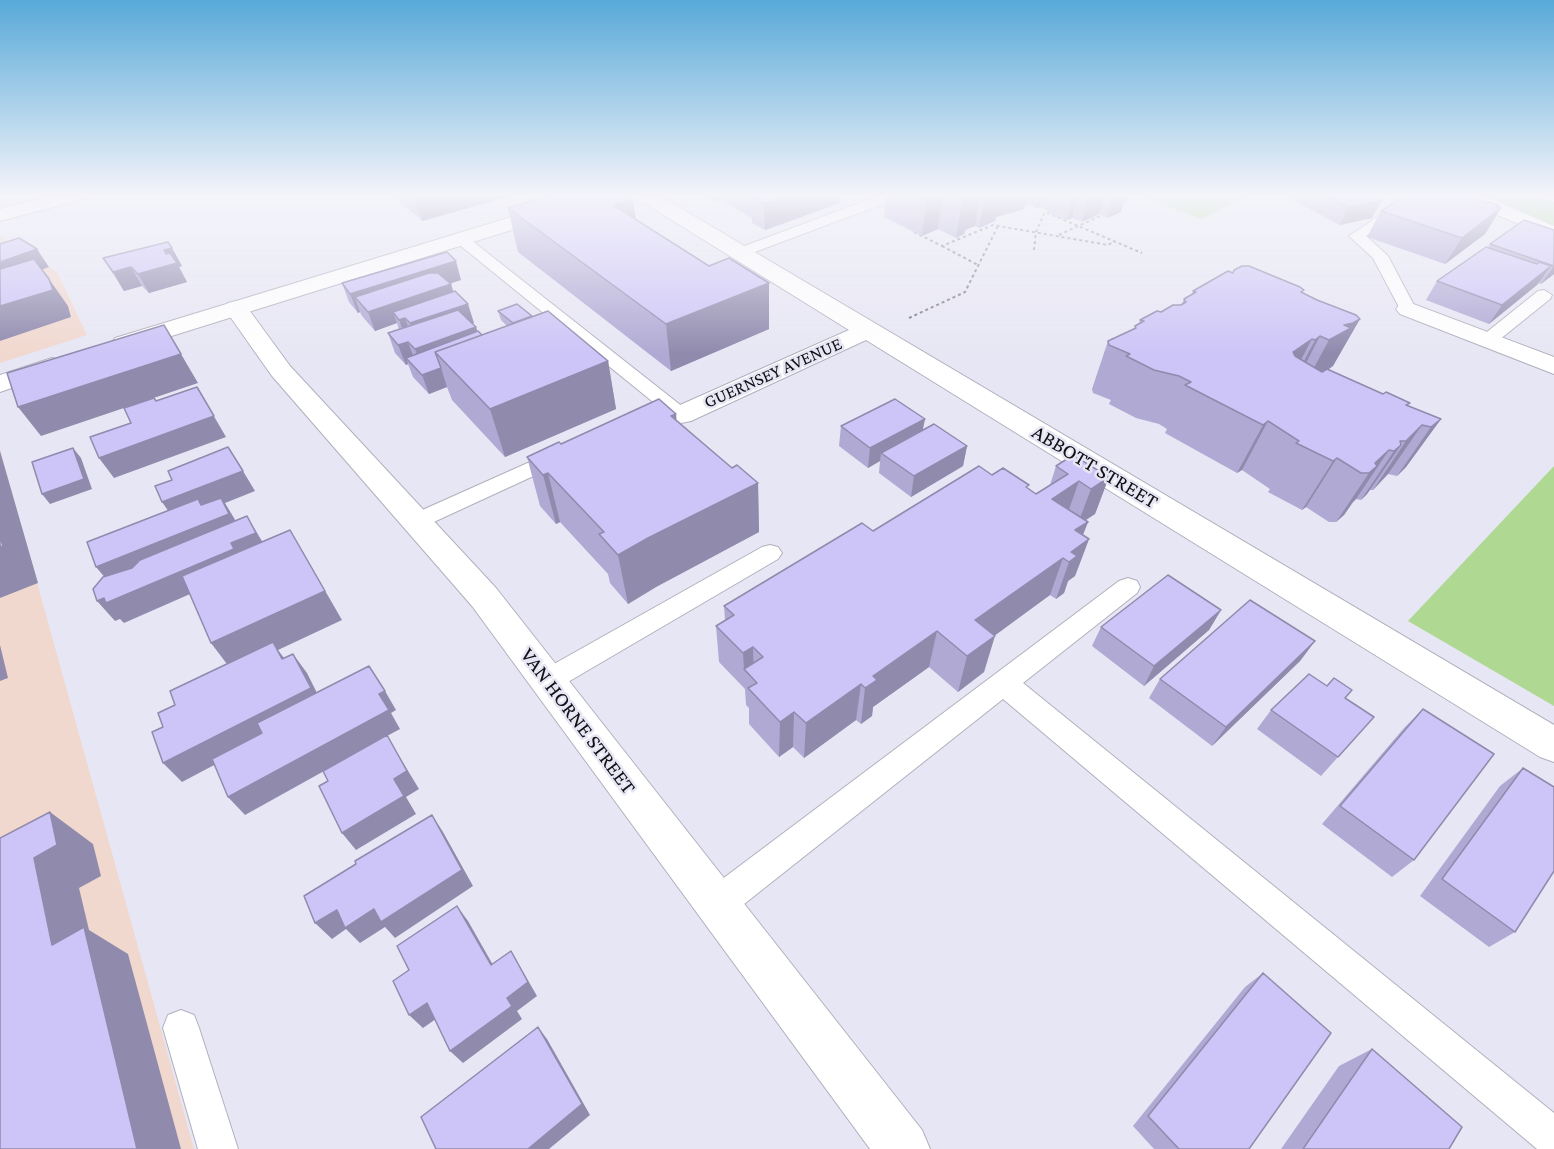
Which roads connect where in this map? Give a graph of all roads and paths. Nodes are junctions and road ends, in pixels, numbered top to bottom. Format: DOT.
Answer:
graph roads {
  1 [pos="436,247"];
  2 [pos="471,247"];
  3 [pos="729,247"];
  4 [pos="756,247"];
  5 [pos="943,247"];
  6 [pos="987,247"];
  7 [pos="1034,247"];
  8 [pos="1128,247"];
  9 [pos="1369,247"];
  10 [pos="1034,250"];
  11 [pos="739,253"];
  12 [pos="1143,253"];
  13 [pos="978,265"];
  14 [pos="1544,295"];
  15 [pos="236,308"];
  16 [pos="1408,309"];
  17 [pos="869,333"];
  18 [pos="1488,340"];
  19 [pos="107,349"];
  20 [pos="76,358"];
  21 [pos="1554,366"];
  22 [pos="0,384"];
  23 [pos="681,415"];
  24 [pos="578,448"];
  25 [pos="417,521"];
  26 [pos="770,554"];
  27 [pos="1128,587"];
  28 [pos="547,681"];
  29 [pos="1003,683"];
  30 [pos="1554,745"];
  31 [pos="717,904"];
  32 [pos="181,1028"];
  33 [pos="1554,1138"];
  34 [pos="218,1149"];
  35 [pos="903,1149"];
  1 -- 15 [label="street"];
  2 -- 23 [label="lane"];
  3 -- 11 [label="street, ABBOTT STREET"];
  4 -- 11 [label="lane"];
  5 -- 13 [label="path"];
  6 -- 13 [label="path"];
  7 -- 10 [label="path"];
  8 -- 12 [label="path"];
  9 -- 16 [label="lane"];
  11 -- 17 [label="street, ABBOTT STREET"];
  13 -- 17 [label="path"];
  14 -- 18 [label="lane"];
  15 -- 19 [label="street"];
  15 -- 25 [label="street, VAN HORNE STREET"];
  16 -- 18 [label="street"];
  17 -- 23 [label="street, GUERNSEY AVENUE"];
  17 -- 30 [label="street, ABBOTT STREET"];
  18 -- 21 [label="street"];
  20 -- 22 [label="street"];
  24 -- 25 [label="lane"];
  25 -- 28 [label="street, VAN HORNE STREET"];
  26 -- 28 [label="lane"];
  27 -- 29 [label="lane"];
  28 -- 31 [label="street, VAN HORNE STREET"];
  29 -- 31 [label="lane"];
  29 -- 33 [label="lane"];
  31 -- 35 [label="street, VAN HORNE STREET"];
  32 -- 34 [label="lane"];
}
